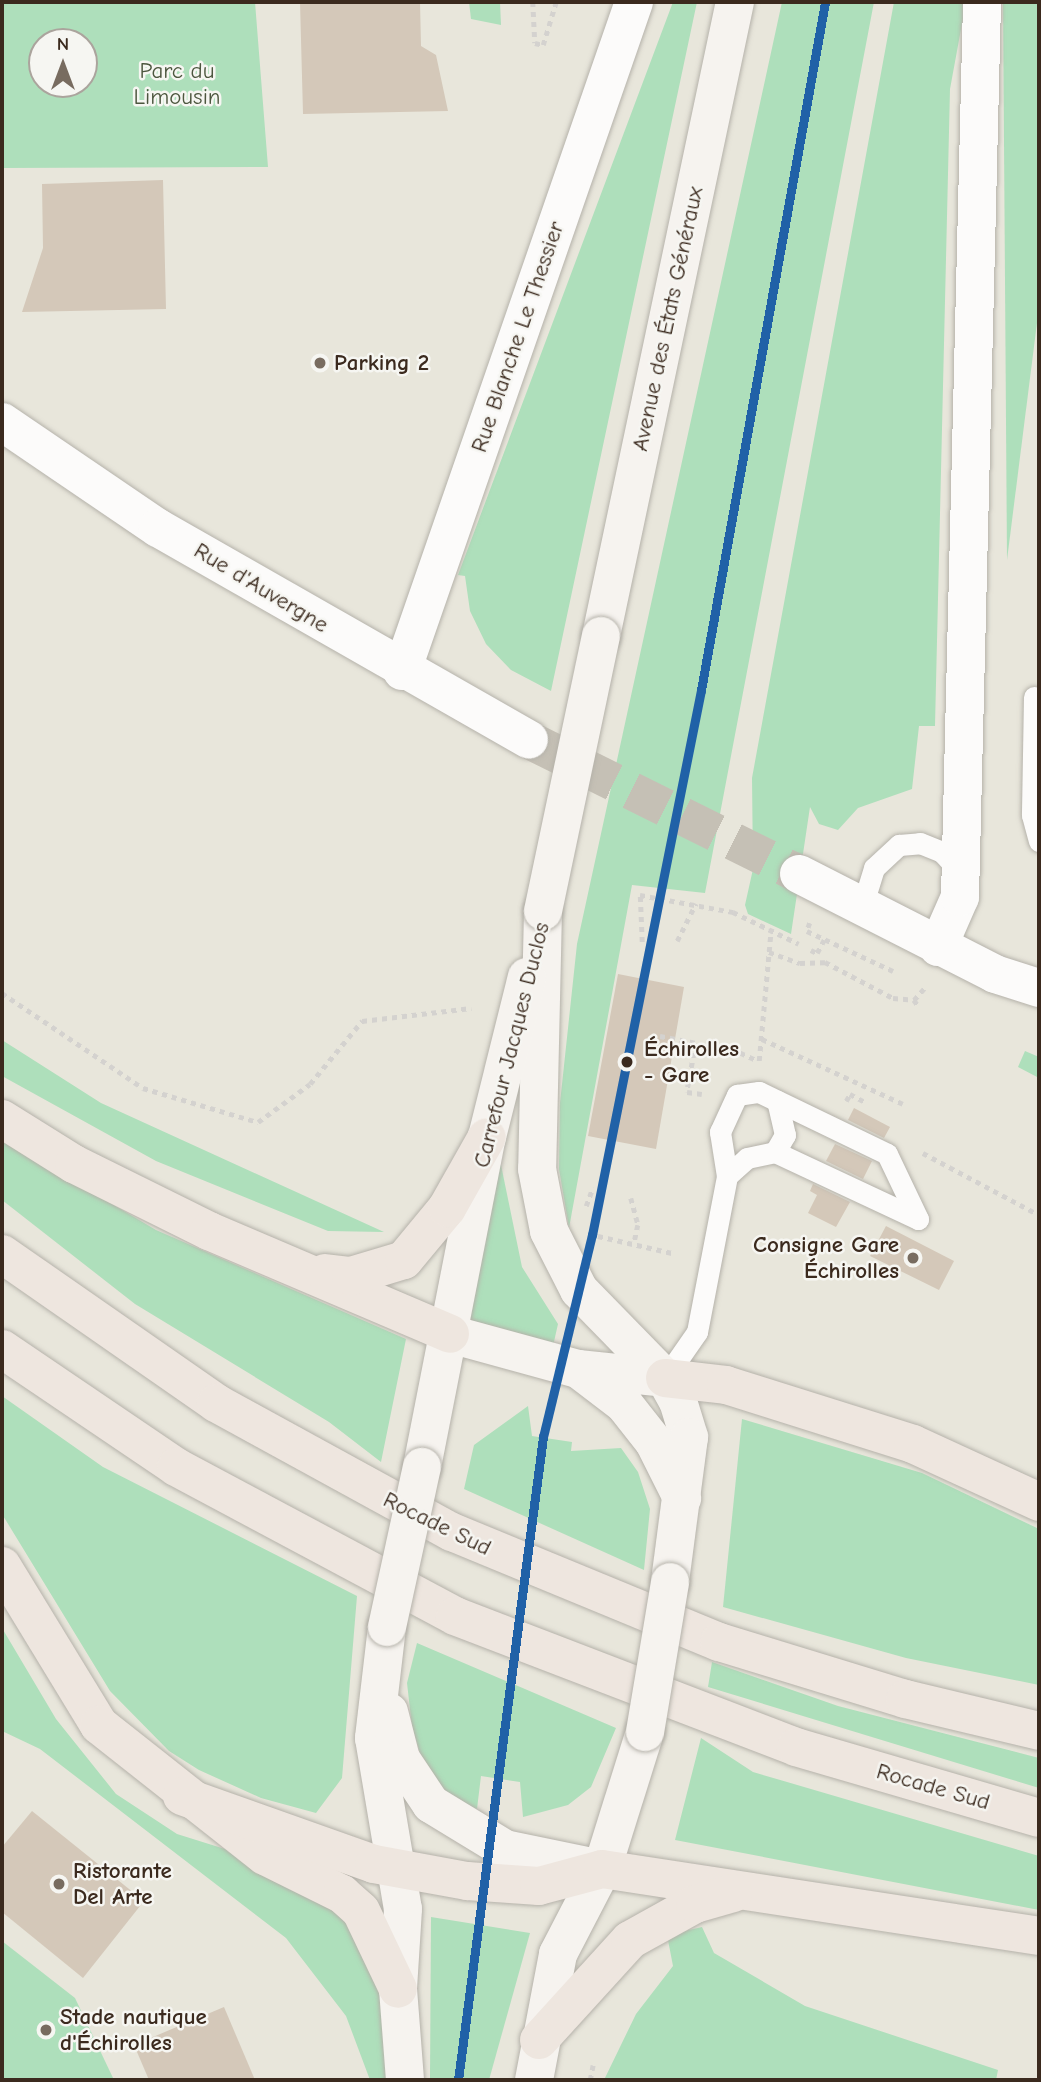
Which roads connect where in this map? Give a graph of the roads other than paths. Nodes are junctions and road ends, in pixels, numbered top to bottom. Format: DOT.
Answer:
graph roads {
  1 [pos="634,2"];
  2 [pos="735,2"];
  3 [pos="982,2"];
  4 [pos="2,422"];
  5 [pos="402,671"];
  6 [pos="1034,697"];
  7 [pos="529,740"];
  8 [pos="1039,842"];
  9 [pos="960,871"];
  10 [pos="799,874"];
  11 [pos="862,908"];
  12 [pos="543,911"];
  13 [pos="938,947"];
  14 [pos="1039,988"];
  15 [pos="777,1101"];
  16 [pos="2,1119"];
  17 [pos="487,1137"];
  18 [pos="775,1152"];
  19 [pos="727,1175"];
  20 [pos="2,1254"];
  21 [pos="309,1271"];
  22 [pos="450,1334"];
  23 [pos="2,1349"];
  24 [pos="578,1368"];
  25 [pos="665,1378"];
  26 [pos="682,1498"];
  27 [pos="1039,1502"];
  28 [pos="2,1566"];
  29 [pos="382,1683"];
  30 [pos="1039,1731"];
  31 [pos="182,1796"];
  32 [pos="1039,1818"];
  33 [pos="394,1867"];
  34 [pos="602,1868"];
  35 [pos="749,1889"];
  36 [pos="1039,1936"];
  37 [pos="398,1989"];
  38 [pos="539,2040"];
  39 [pos="405,2080"];
  40 [pos="534,2080"];
  1 -- 5 [label="street, Rue Blanche Le Thessier"];
  2 -- 12 [label="main road, Avenue des États Généraux, bridge"];
  3 -- 9 [label="street"];
  4 -- 5 [label="street, Rue d'Auvergne"];
  5 -- 7 [label="street, Rue d'Auvergne"];
  6 -- 8 [label="lane"];
  9 -- 11 [label="lane"];
  9 -- 13 [label="street"];
  10 -- 11 [label="street"];
  11 -- 13 [label="street"];
  12 -- 17 [label="main road, Carrefour Jacques Duclos"];
  12 -- 25 [label="main road, Carrefour Jacques Duclos"];
  13 -- 14 [label="street"];
  15 -- 18 [label="lane"];
  15 -- 18 [label="lane"];
  15 -- 19 [label="lane"];
  16 -- 21 [label="highway"];
  17 -- 21 [label="highway"];
  17 -- 22 [label="main road, Carrefour Jacques Duclos"];
  18 -- 19 [label="lane"];
  19 -- 25 [label="lane"];
  20 -- 30 [label="highway, Rocade Sud"];
  21 -- 22 [label="highway"];
  22 -- 24 [label="main road"];
  22 -- 29 [label="main road, Carrefour Jacques Duclos, bridge"];
  23 -- 32 [label="highway, Rocade Sud"];
  24 -- 25 [label="main road"];
  24 -- 26 [label="main road"];
  25 -- 26 [label="main road, Carrefour Jacques Duclos"];
  25 -- 27 [label="highway"];
  26 -- 34 [label="main road, Carrefour Jacques Duclos, bridge"];
  28 -- 31 [label="highway"];
  29 -- 33 [label="main road"];
  29 -- 34 [label="main road"];
  31 -- 33 [label="highway"];
  31 -- 37 [label="highway"];
  33 -- 34 [label="highway"];
  33 -- 37 [label="main road"];
  34 -- 35 [label="highway"];
  34 -- 38 [label="main road"];
  35 -- 36 [label="highway"];
  35 -- 38 [label="highway"];
  37 -- 39 [label="main road"];
  38 -- 40 [label="main road"];
}
